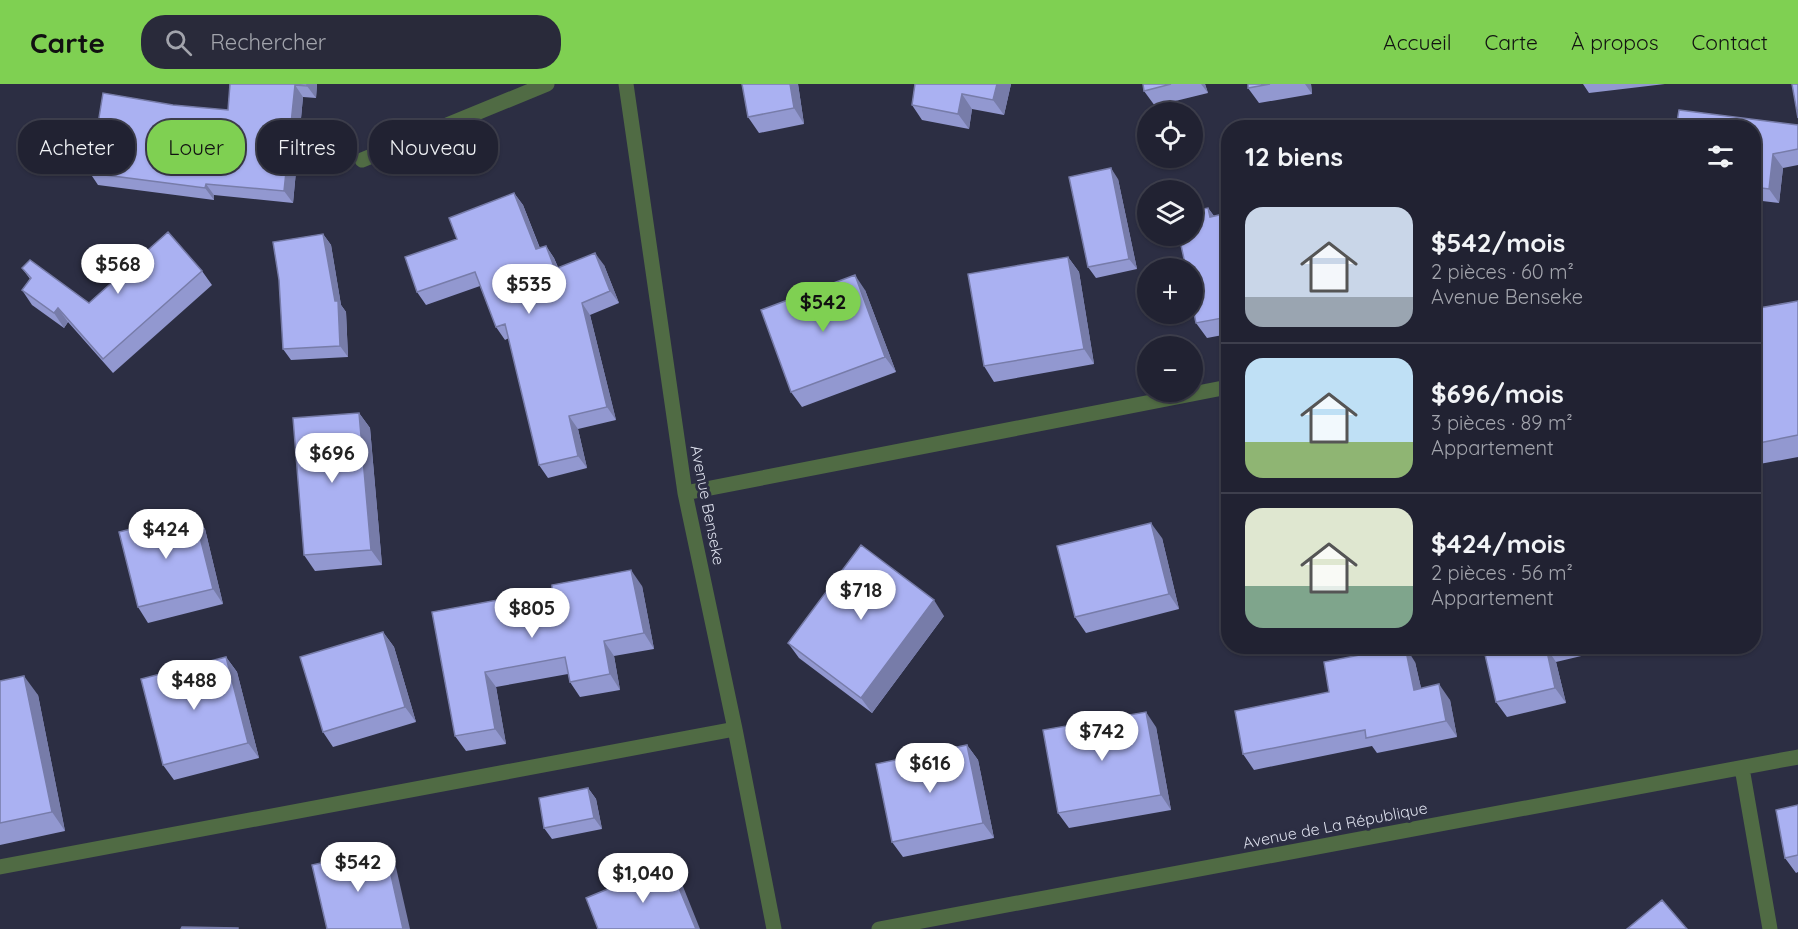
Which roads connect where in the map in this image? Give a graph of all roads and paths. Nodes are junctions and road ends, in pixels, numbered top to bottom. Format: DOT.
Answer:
graph roads {
  1 [pos="546,84"];
  2 [pos="626,84"];
  3 [pos="362,160"];
  4 [pos="1221,388"];
  5 [pos="685,493"];
  6 [pos="735,729"];
  7 [pos="1798,757"];
  8 [pos="1742,768"];
  9 [pos="0,867"];
  10 [pos="774,929"];
  11 [pos="879,929"];
  12 [pos="1770,929"];
  1 -- 3 [label="street"];
  2 -- 5 [label="street, Avenue Benseke"];
  4 -- 5 [label="street"];
  5 -- 6 [label="street, Avenue Benseke"];
  6 -- 9 [label="street"];
  6 -- 10 [label="street, Avenue Benseke"];
  7 -- 8 [label="street, Avenue de La République"];
  8 -- 11 [label="street, Avenue de La République"];
  8 -- 12 [label="street"];
}
